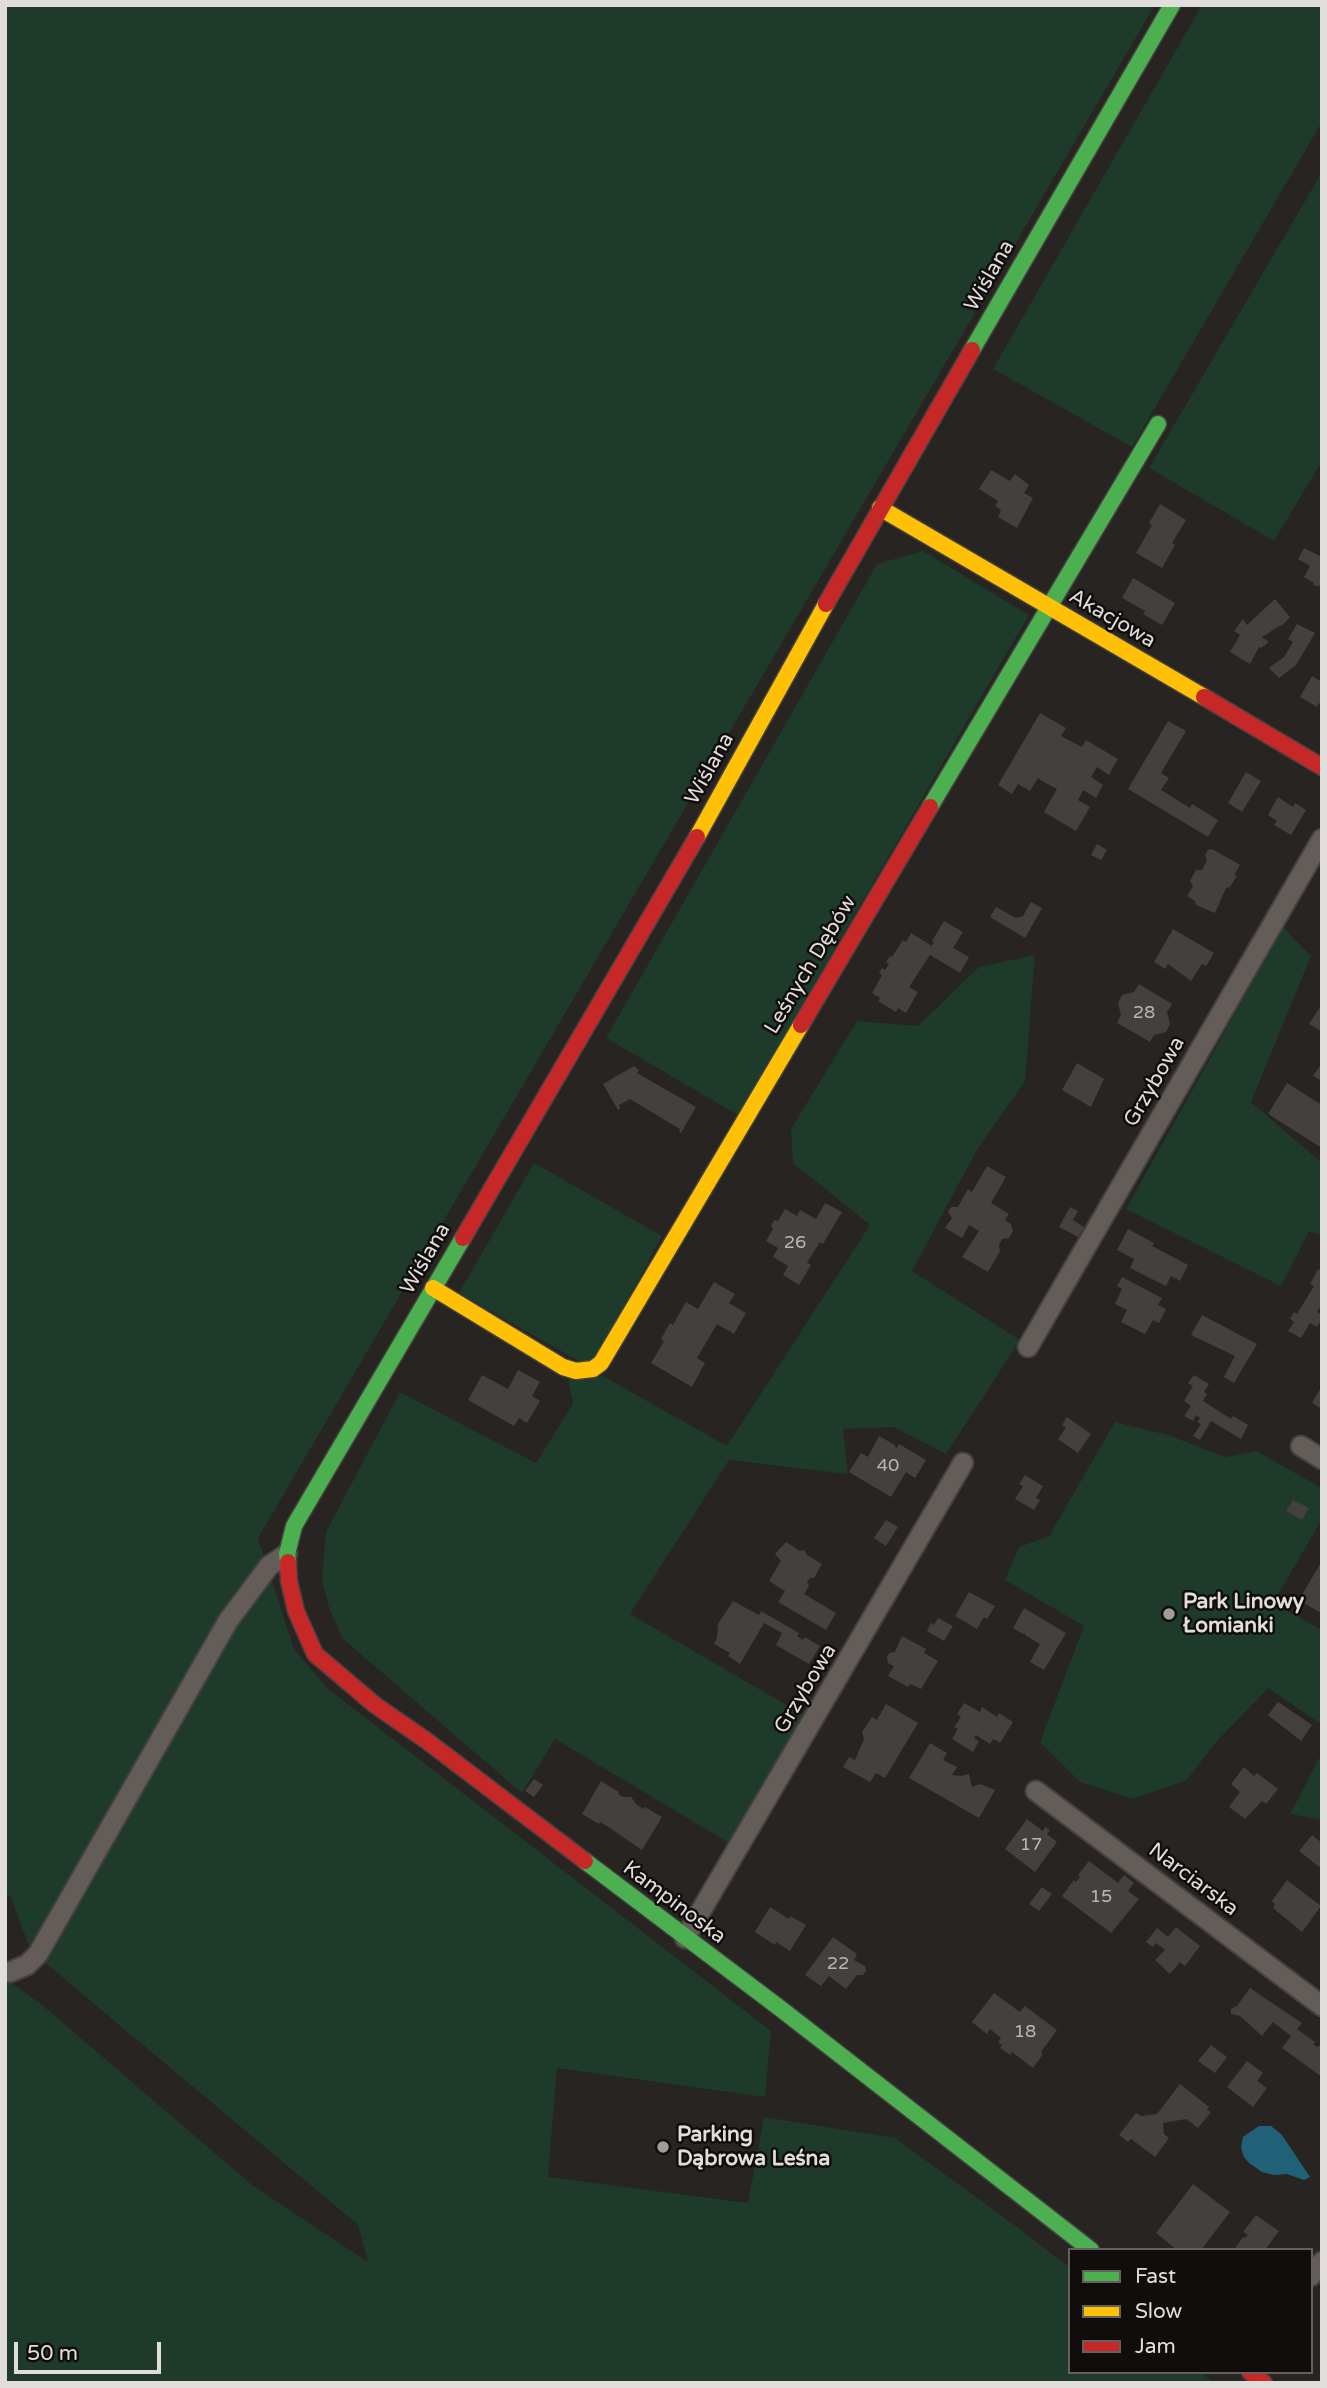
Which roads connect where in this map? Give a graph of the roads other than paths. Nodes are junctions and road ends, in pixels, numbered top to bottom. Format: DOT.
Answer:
graph roads {
  1 [pos="1172,5"];
  2 [pos="1158,424"];
  3 [pos="880,508"];
  4 [pos="1048,606"];
  5 [pos="1322,767"];
  6 [pos="1322,839"];
  7 [pos="433,1288"];
  8 [pos="1028,1347"];
  9 [pos="1301,1447"];
  10 [pos="1322,1459"];
  11 [pos="963,1462"];
  12 [pos="287,1554"];
  13 [pos="1036,1791"];
  14 [pos="685,1938"];
  15 [pos="10,1972"];
  16 [pos="1322,2006"];
  17 [pos="1088,2248"];
  1 -- 3 [label="main road, Wiślana"];
  2 -- 4 [label="main road, Leśnych Dębów"];
  3 -- 4 [label="main road, Akacjowa"];
  3 -- 7 [label="main road, Wiślana"];
  4 -- 5 [label="main road, Akacjowa"];
  4 -- 7 [label="main road, Leśnych Dębów"];
  6 -- 8 [label="street, Grzybowa"];
  7 -- 12 [label="main road, Wiślana"];
  9 -- 10 [label="street"];
  11 -- 14 [label="street, Grzybowa"];
  12 -- 14 [label="main road, Kampinoska"];
  12 -- 15 [label="street"];
  13 -- 16 [label="street, Narciarska"];
  14 -- 17 [label="main road, Kampinoska"];
}
